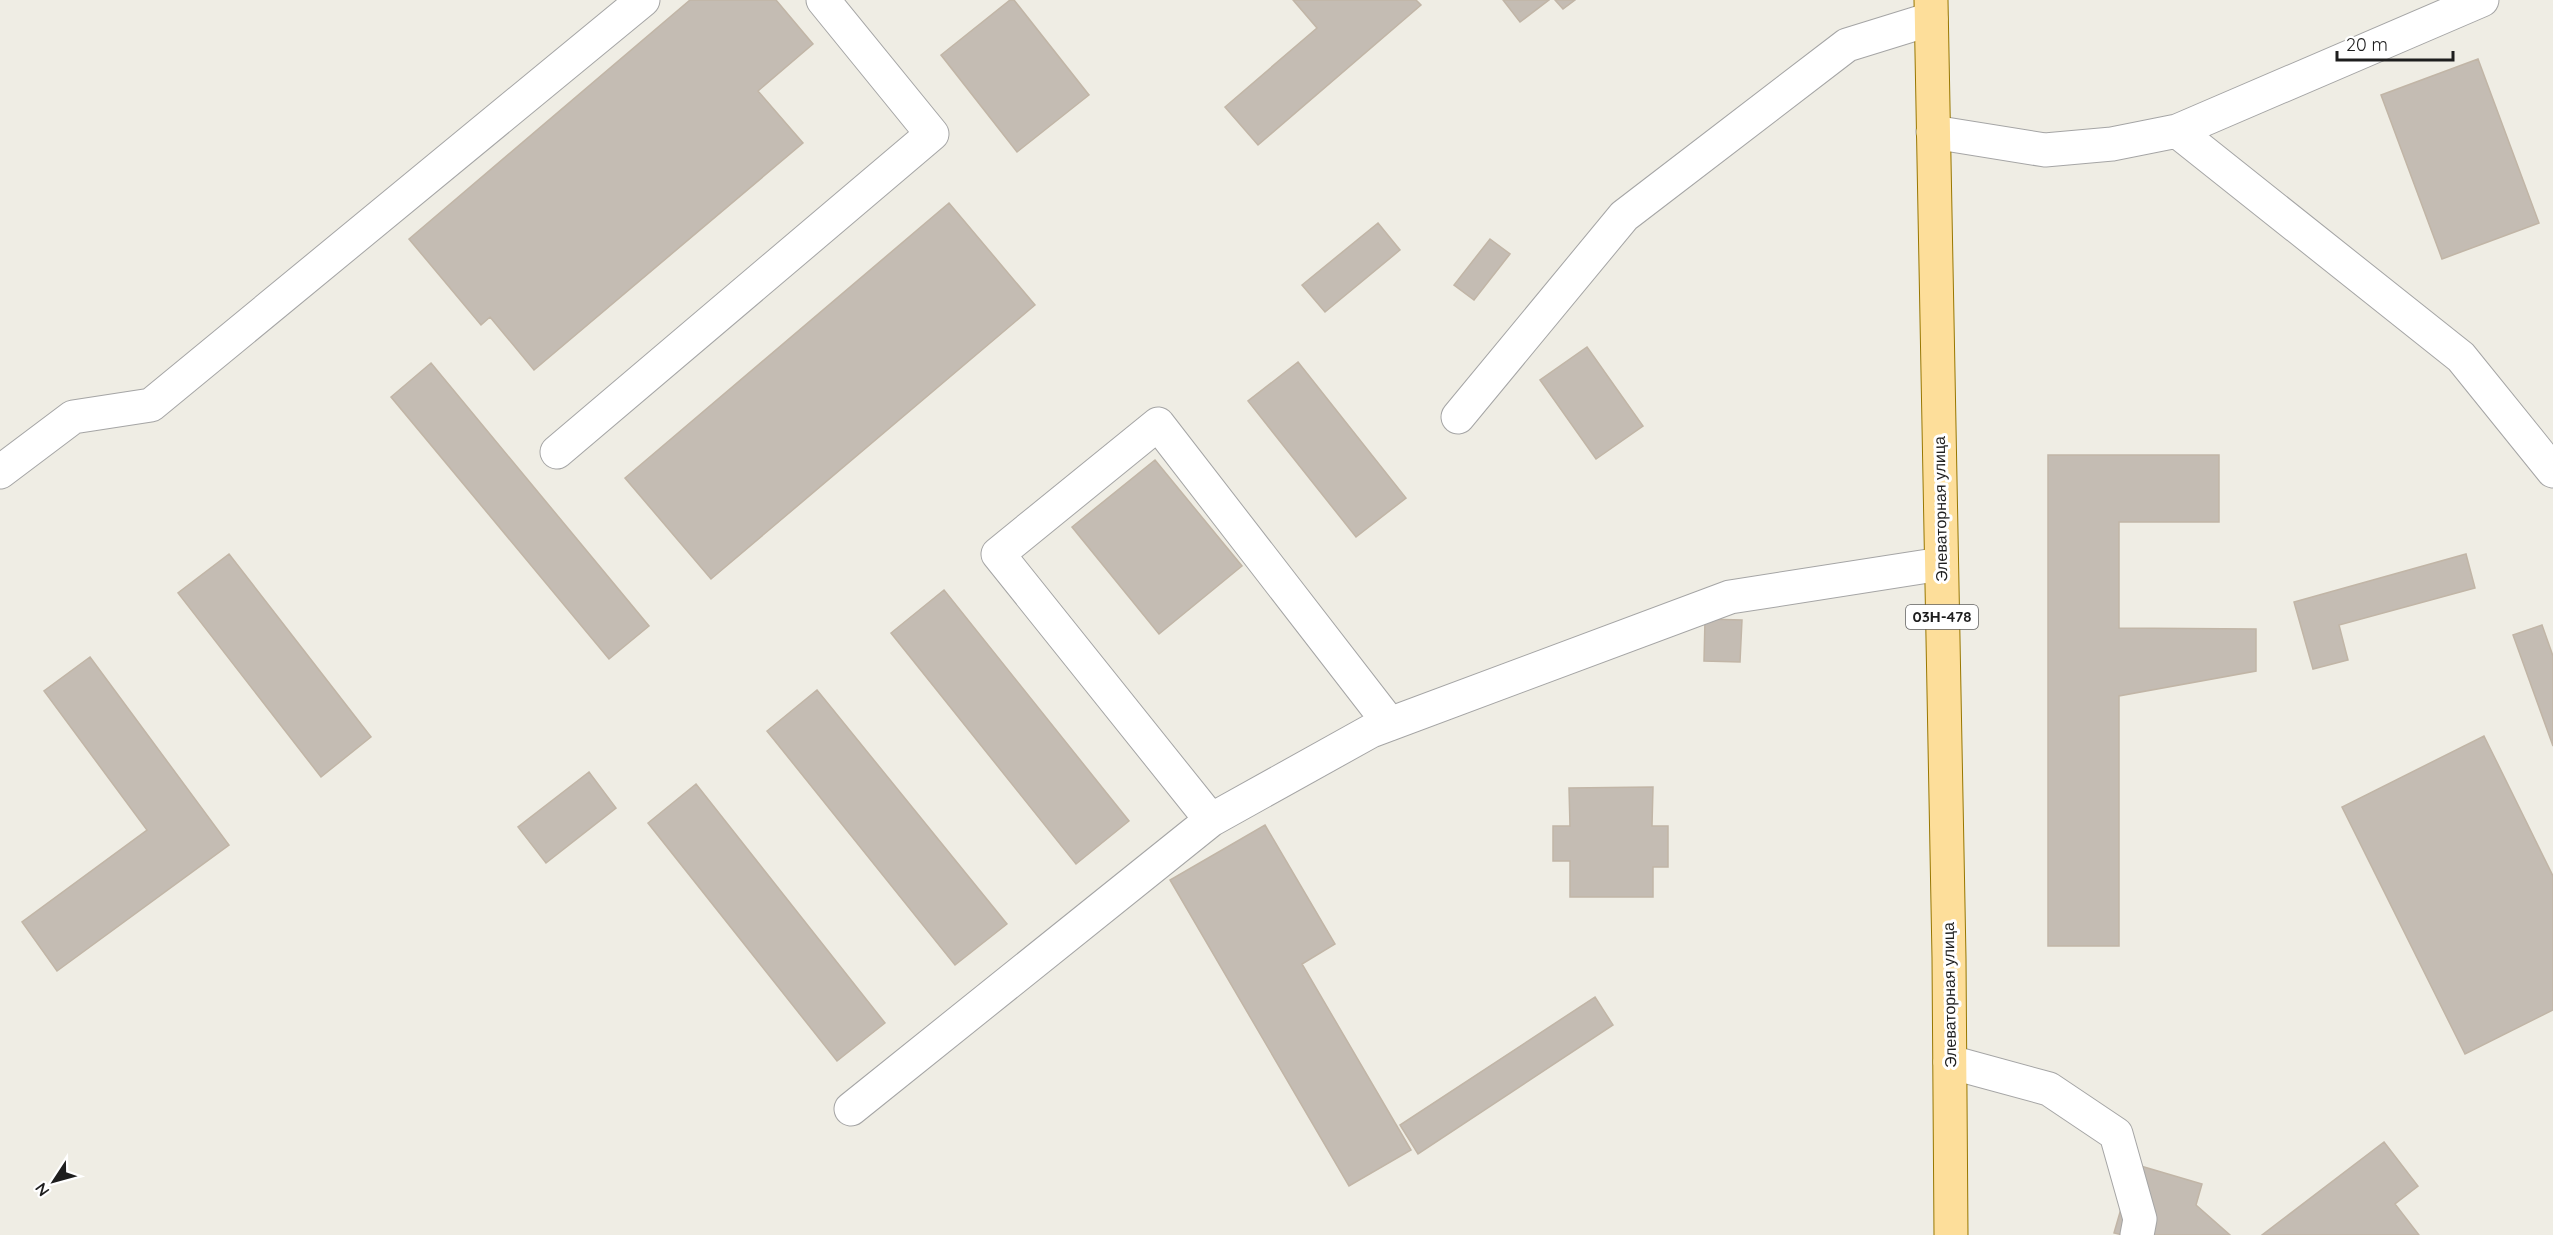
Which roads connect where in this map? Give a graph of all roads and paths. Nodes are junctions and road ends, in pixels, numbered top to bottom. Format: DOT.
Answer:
graph roads {
  1 [pos="643,0"];
  2 [pos="823,0"];
  3 [pos="2482,0"];
  4 [pos="1931,9"];
  5 [pos="2177,131"];
  6 [pos="1933,132"];
  7 [pos="1458,417"];
  8 [pos="557,452"];
  9 [pos="2553,471"];
  10 [pos="0,472"];
  11 [pos="1941,564"];
  12 [pos="1390,724"];
  13 [pos="1211,820"];
  14 [pos="1950,1062"];
  15 [pos="851,1109"];
  16 [pos="1951,1235"];
  17 [pos="2137,1235"];
  1 -- 10 [label="lane"];
  2 -- 8 [label="lane"];
  3 -- 5 [label="lane"];
  4 -- 6 [label="main road, Элеваторная улица / 03Н-478"];
  4 -- 7 [label="lane"];
  5 -- 6 [label="lane"];
  5 -- 9 [label="lane"];
  6 -- 11 [label="main road, Элеваторная улица / 03Н-478"];
  11 -- 12 [label="lane"];
  11 -- 14 [label="main road, Элеваторная улица / 03Н-478"];
  12 -- 13 [label="lane"];
  12 -- 13 [label="lane"];
  13 -- 15 [label="lane"];
  14 -- 16 [label="main road, Элеваторная улица / 03Н-478"];
  14 -- 17 [label="lane"];
}
